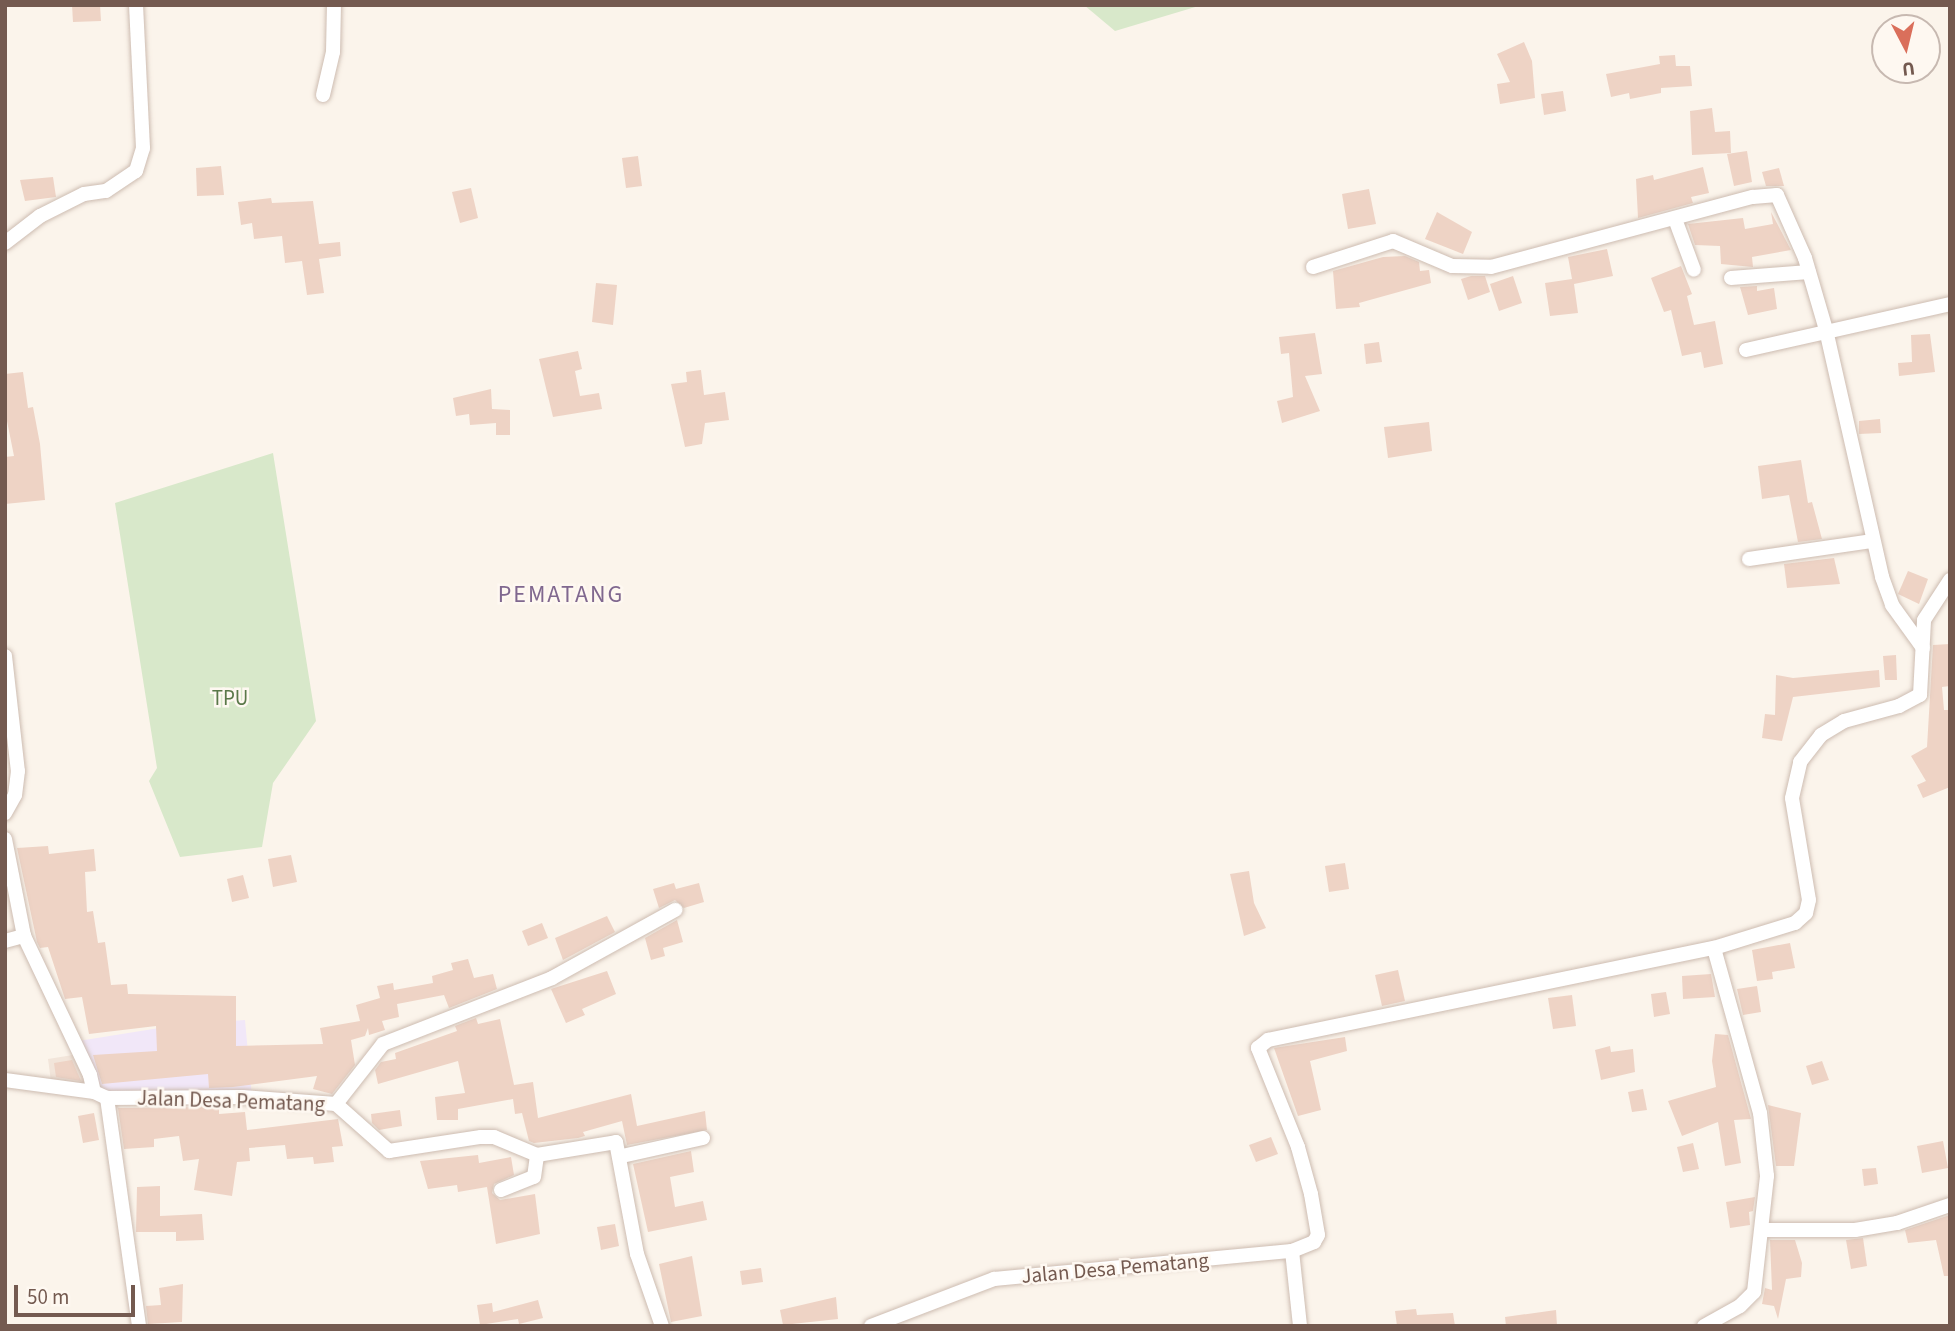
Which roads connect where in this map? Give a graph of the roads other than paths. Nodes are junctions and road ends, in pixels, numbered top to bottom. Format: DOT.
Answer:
graph roads {
  1 [pos="136,5"];
  2 [pos="334,5"];
  3 [pos="323,95"];
  4 [pos="1675,219"];
  5 [pos="5,243"];
  6 [pos="1314,268"];
  7 [pos="1695,270"];
  8 [pos="1809,272"];
  9 [pos="1731,278"];
  10 [pos="1950,304"];
  11 [pos="1826,330"];
  12 [pos="1746,350"];
  13 [pos="1873,541"];
  14 [pos="1749,559"];
  15 [pos="1950,580"];
  16 [pos="1923,648"];
  17 [pos="5,656"];
  18 [pos="11,771"];
  19 [pos="5,813"];
  20 [pos="5,839"];
  21 [pos="674,910"];
  22 [pos="24,936"];
  23 [pos="5,941"];
  24 [pos="1714,947"];
  25 [pos="5,1080"];
  26 [pos="100,1095"];
  27 [pos="336,1104"];
  28 [pos="703,1138"];
  29 [pos="537,1155"];
  30 [pos="622,1156"];
  31 [pos="501,1190"];
  32 [pos="1950,1205"];
  33 [pos="1762,1230"];
  34 [pos="1292,1251"];
  35 [pos="139,1326"];
  36 [pos="662,1326"];
  37 [pos="871,1326"];
  38 [pos="1300,1326"];
  39 [pos="1704,1326"];
  1 -- 5 [label="street"];
  2 -- 3 [label="street"];
  4 -- 6 [label="street"];
  4 -- 7 [label="street"];
  4 -- 8 [label="street"];
  8 -- 9 [label="street"];
  8 -- 11 [label="street"];
  10 -- 11 [label="street"];
  11 -- 12 [label="street"];
  11 -- 13 [label="street"];
  13 -- 14 [label="street"];
  13 -- 16 [label="street"];
  15 -- 16 [label="street"];
  16 -- 24 [label="street"];
  17 -- 18 [label="street"];
  18 -- 19 [label="street"];
  20 -- 22 [label="street"];
  21 -- 27 [label="street"];
  22 -- 23 [label="street"];
  22 -- 26 [label="street"];
  24 -- 33 [label="street"];
  24 -- 34 [label="street"];
  25 -- 26 [label="street, Jalan Desa Pematang"];
  26 -- 27 [label="street, Jalan Desa Pematang"];
  26 -- 35 [label="street"];
  27 -- 29 [label="street, Jalan Desa Pematang"];
  28 -- 30 [label="street"];
  29 -- 30 [label="street"];
  29 -- 31 [label="street"];
  30 -- 36 [label="street"];
  32 -- 33 [label="street"];
  33 -- 39 [label="street"];
  34 -- 37 [label="street, Jalan Desa Pematang"];
  34 -- 38 [label="street"];
}
